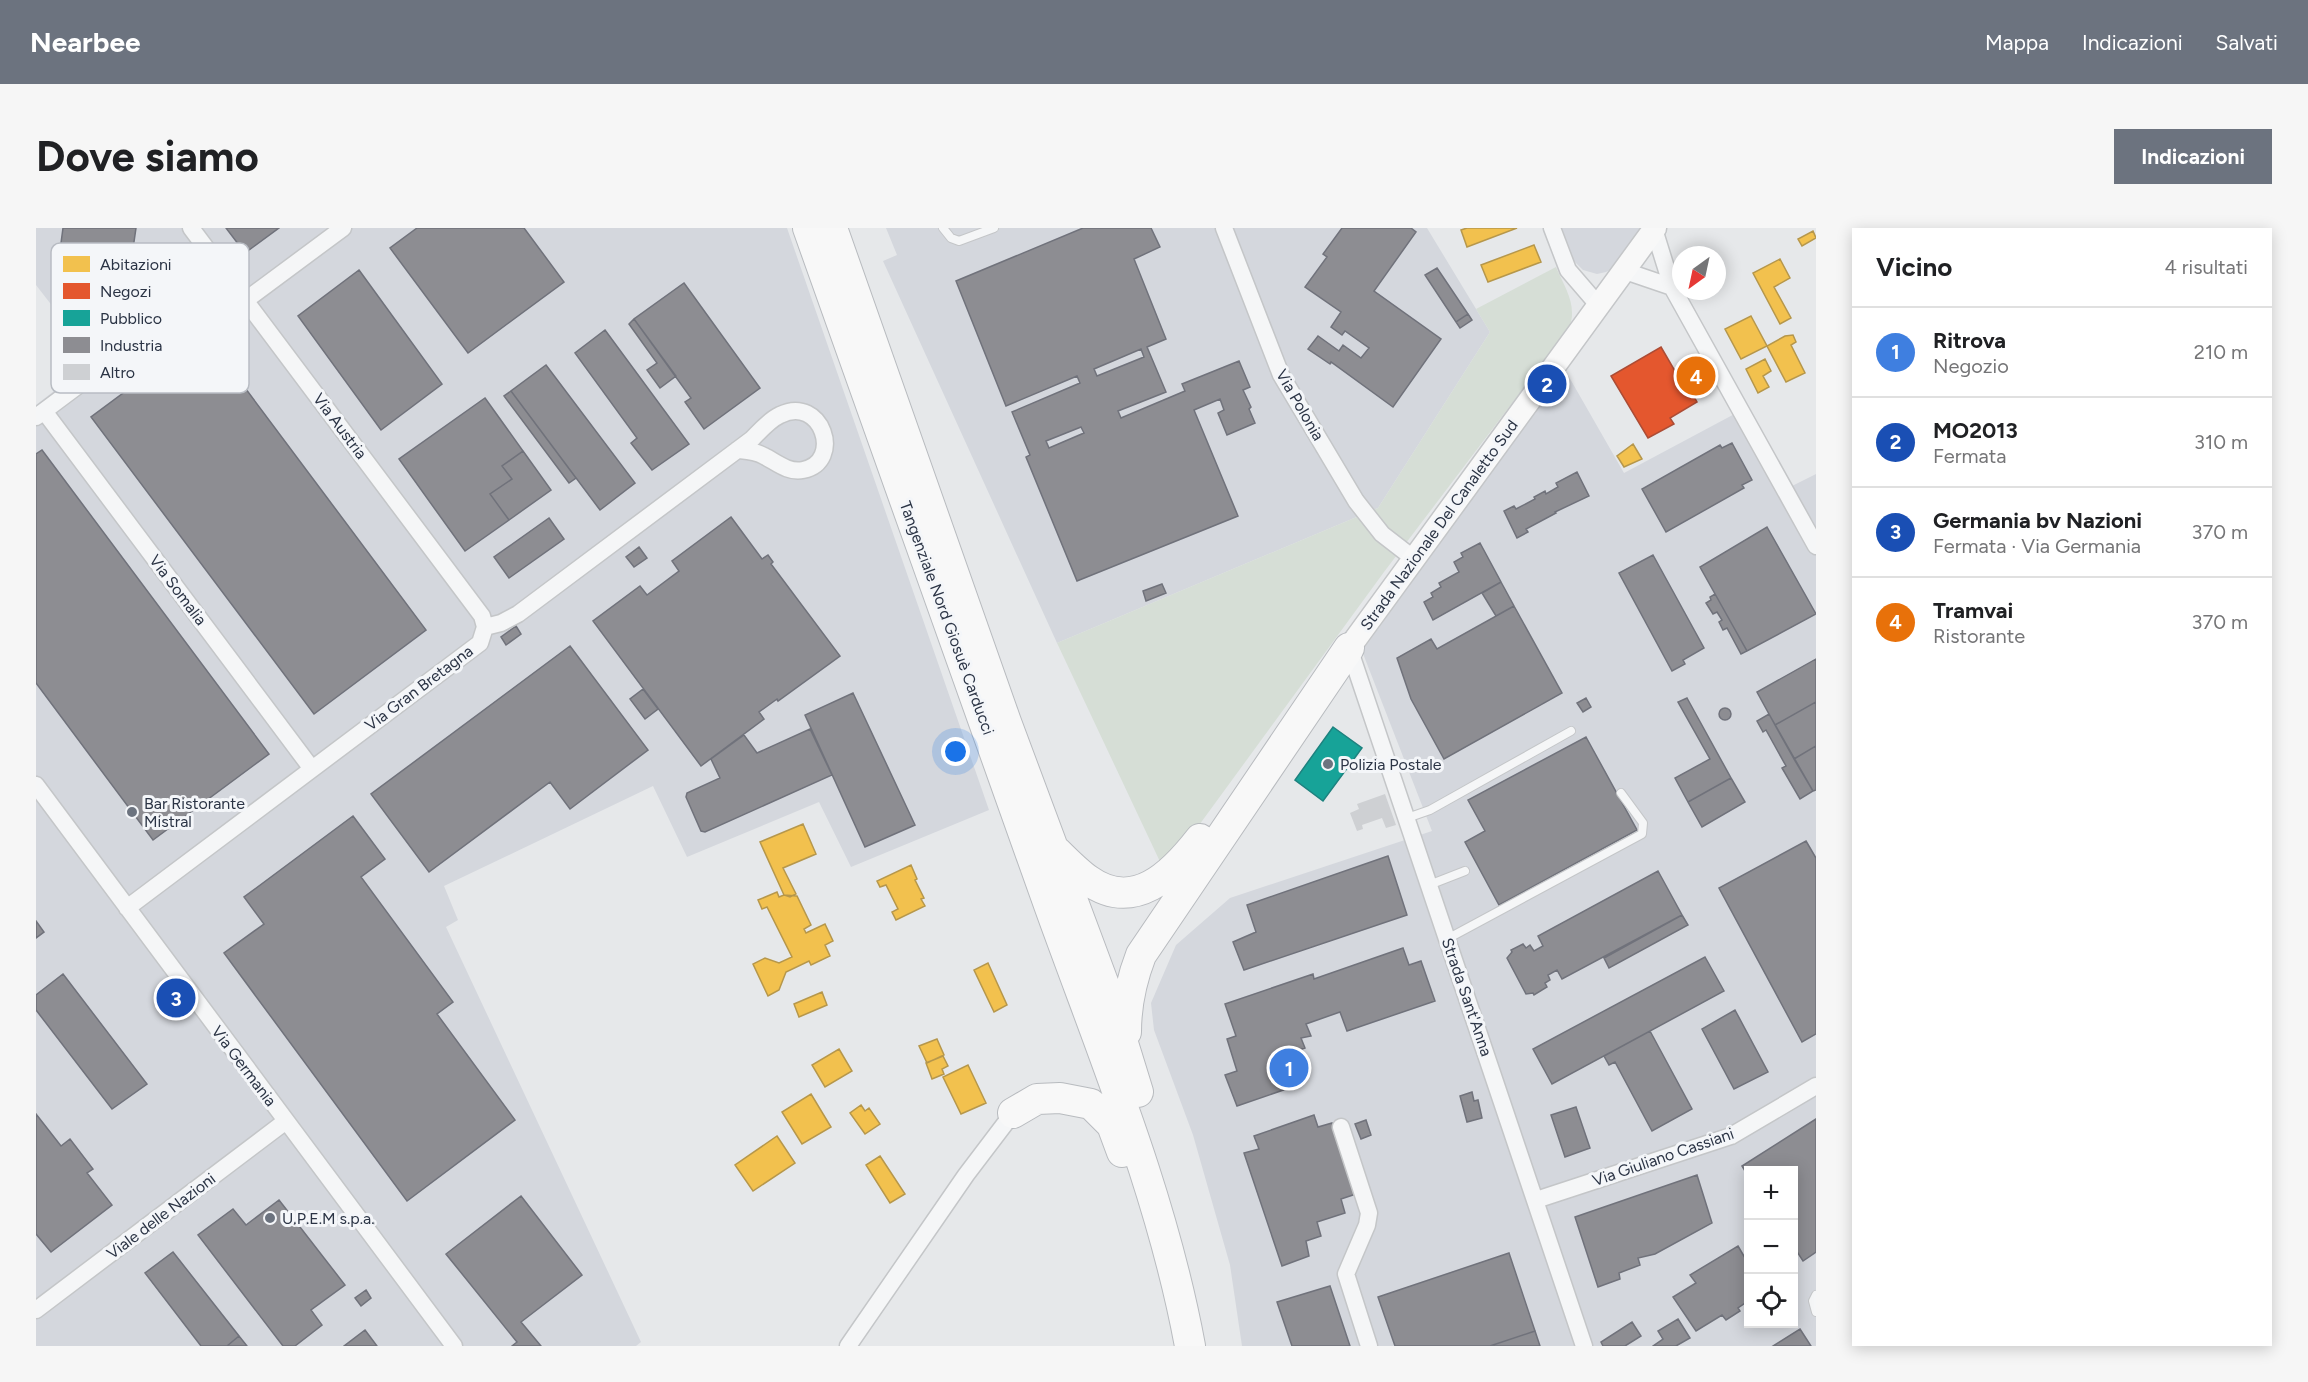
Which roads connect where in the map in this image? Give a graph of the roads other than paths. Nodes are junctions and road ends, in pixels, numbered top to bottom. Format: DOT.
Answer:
graph roads {
  1 [pos="191,228"];
  2 [pos="343,228"];
  3 [pos="808,228"];
  4 [pos="832,228"];
  5 [pos="839,228"];
  6 [pos="943,228"];
  7 [pos="994,228"];
  8 [pos="1224,228"];
  9 [pos="1551,228"];
  10 [pos="1654,228"];
  11 [pos="202,243"];
  12 [pos="842,257"];
  13 [pos="1625,271"];
  14 [pos="1672,288"];
  15 [pos="249,298"];
  16 [pos="1679,300"];
  17 [pos="249,304"];
  18 [pos="1599,306"];
  19 [pos="68,393"];
  20 [pos="40,414"];
  21 [pos="737,450"];
  22 [pos="1816,546"];
  23 [pos="1413,558"];
  24 [pos="485,627"];
  25 [pos="1349,648"];
  26 [pos="1571,731"];
  27 [pos="312,769"];
  28 [pos="36,785"];
  29 [pos="1622,793"];
  30 [pos="1407,818"];
  31 [pos="1051,846"];
  32 [pos="1465,872"];
  33 [pos="1429,885"];
  34 [pos="127,908"];
  35 [pos="1447,939"];
  36 [pos="1098,1005"];
  37 [pos="1125,1054"];
  38 [pos="1816,1086"];
  39 [pos="1013,1113"];
  40 [pos="286,1121"];
  41 [pos="1341,1127"];
  42 [pos="1536,1200"];
  43 [pos="1166,1243"];
  44 [pos="1816,1295"];
  45 [pos="36,1310"];
  46 [pos="1816,1312"];
  47 [pos="454,1346"];
  48 [pos="848,1346"];
  49 [pos="1190,1346"];
  50 [pos="1209,1346"];
  51 [pos="1370,1346"];
  52 [pos="1584,1346"];
  1 -- 11 [label="street, Via Austria"];
  2 -- 15 [label="street"];
  3 -- 36 [label="highway, Tangenziale Nord Giosuè Carducci"];
  4 -- 12 [label="highway, Tangenziale Nord Giosuè Carducci"];
  5 -- 12 [label="lane"];
  6 -- 7 [label="lane"];
  8 -- 23 [label="street, Via Polonia"];
  9 -- 18 [label="street"];
  10 -- 13 [label="main road, Strada Nazionale Del Canaletto Sud"];
  10 -- 14 [label="street"];
  12 -- 31 [label="highway, Tangenziale Nord Giosuè Carducci"];
  13 -- 14 [label="street"];
  13 -- 18 [label="main road, Strada Nazionale Del Canaletto Sud"];
  16 -- 22 [label="street"];
  17 -- 24 [label="street, Via Austria"];
  18 -- 23 [label="main road, Strada Nazionale Del Canaletto Sud"];
  19 -- 20 [label="street"];
  20 -- 27 [label="street, Via Somalia"];
  21 -- 21 [label="street, Via Gran Bretagna"];
  21 -- 24 [label="street, Via Gran Bretagna"];
  23 -- 25 [label="main road, Strada Nazionale Del Canaletto Sud"];
  24 -- 27 [label="street, Via Gran Bretagna"];
  25 -- 30 [label="street, Strada Sant'Anna"];
  25 -- 31 [label="highway"];
  25 -- 37 [label="highway"];
  26 -- 30 [label="lane"];
  27 -- 34 [label="street, Via Gran Bretagna"];
  28 -- 34 [label="street, Via Germania"];
  29 -- 35 [label="lane"];
  30 -- 33 [label="street, Strada Sant'Anna"];
  31 -- 36 [label="highway, Tangenziale Nord Giosuè Carducci"];
  32 -- 33 [label="lane"];
  33 -- 35 [label="street, Strada Sant'Anna"];
  34 -- 40 [label="street, Via Germania"];
  35 -- 42 [label="street, Strada Sant'Anna"];
  36 -- 37 [label="highway"];
  36 -- 43 [label="highway"];
  37 -- 50 [label="highway"];
  38 -- 42 [label="street, Via Giuliano Cassiani"];
  39 -- 43 [label="highway"];
  39 -- 48 [label="street"];
  40 -- 45 [label="street, Viale delle Nazioni"];
  40 -- 47 [label="street, Via Germania"];
  41 -- 51 [label="street"];
  42 -- 52 [label="street, Strada Sant'Anna"];
  43 -- 49 [label="highway"];
  44 -- 46 [label="lane"];
}
